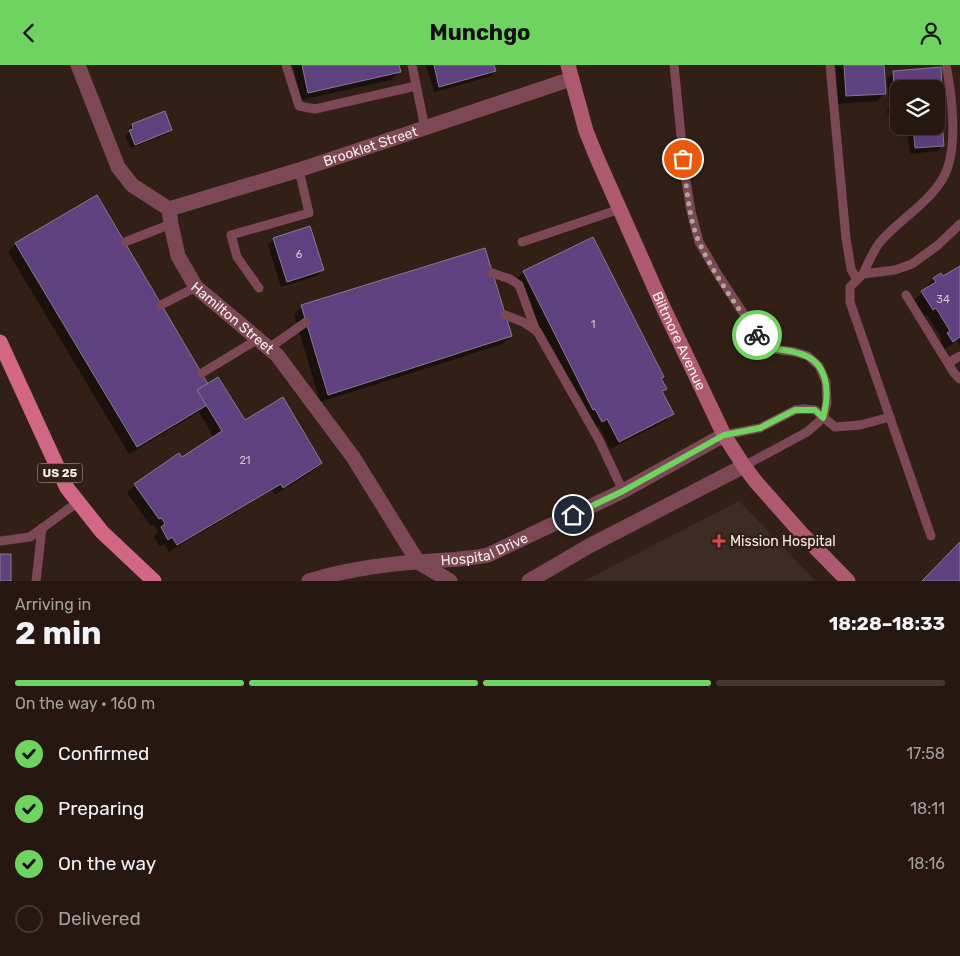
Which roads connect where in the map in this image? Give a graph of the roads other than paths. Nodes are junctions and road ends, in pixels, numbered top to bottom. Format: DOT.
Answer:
graph roads {
  1 [pos="78,65"];
  2 [pos="286,65"];
  3 [pos="412,65"];
  4 [pos="674,65"];
  5 [pos="830,65"];
  6 [pos="946,65"];
  7 [pos="570,72"];
  8 [pos="416,86"];
  9 [pos="425,128"];
  10 [pos="300,170"];
  11 [pos="169,209"];
  12 [pos="620,209"];
  13 [pos="170,224"];
  14 [pos="960,224"];
  15 [pos="125,242"];
  16 [pos="522,242"];
  17 [pos="492,273"];
  18 [pos="860,277"];
  19 [pos="196,287"];
  20 [pos="259,288"];
  21 [pos="906,295"];
  22 [pos="162,305"];
  23 [pos="505,315"];
  24 [pos="306,322"];
  25 [pos="536,331"];
  26 [pos="263,343"];
  27 [pos="0,344"];
  28 [pos="960,356"];
  29 [pos="948,363"];
  30 [pos="202,373"];
  31 [pos="960,379"];
  32 [pos="890,417"];
  33 [pos="823,418"];
  34 [pos="724,435"];
  35 [pos="744,466"];
  36 [pos="623,491"];
  37 [pos="78,502"];
  38 [pos="42,528"];
  39 [pos="931,536"];
  40 [pos="0,541"];
  41 [pos="418,562"];
  42 [pos="36,581"];
  43 [pos="154,581"];
  44 [pos="309,581"];
  45 [pos="429,581"];
  46 [pos="450,581"];
  47 [pos="529,581"];
  48 [pos="848,581"];
  1 -- 11 [label="street"];
  2 -- 8 [label="lane"];
  3 -- 8 [label="lane"];
  4 -- 33 [label="lane"];
  5 -- 18 [label="lane"];
  6 -- 18 [label="lane"];
  7 -- 9 [label="street, Brooklet Street"];
  7 -- 12 [label="main road, Biltmore Avenue"];
  8 -- 9 [label="lane"];
  9 -- 10 [label="street, Brooklet Street"];
  10 -- 11 [label="street, Brooklet Street"];
  10 -- 20 [label="lane"];
  11 -- 13 [label="street, Hamilton Street"];
  12 -- 16 [label="lane"];
  12 -- 34 [label="main road, Biltmore Avenue"];
  13 -- 15 [label="lane"];
  13 -- 19 [label="street, Hamilton Street"];
  14 -- 18 [label="lane"];
  17 -- 25 [label="lane"];
  18 -- 32 [label="lane"];
  19 -- 22 [label="lane"];
  19 -- 26 [label="street, Hamilton Street"];
  21 -- 29 [label="lane"];
  23 -- 25 [label="lane"];
  24 -- 26 [label="lane"];
  25 -- 36 [label="lane"];
  26 -- 30 [label="lane"];
  26 -- 41 [label="street, Hamilton Street"];
  27 -- 37 [label="main road, US 25"];
  28 -- 29 [label="lane"];
  29 -- 31 [label="lane"];
  32 -- 33 [label="lane"];
  32 -- 39 [label="lane"];
  33 -- 34 [label="lane"];
  33 -- 35 [label="lane"];
  34 -- 35 [label="main road, Biltmore Avenue"];
  34 -- 36 [label="street, Hospital Drive"];
  35 -- 47 [label="street"];
  35 -- 48 [label="main road, Biltmore Avenue"];
  36 -- 41 [label="street, Hospital Drive"];
  37 -- 38 [label="lane"];
  37 -- 43 [label="main road, US 25"];
  38 -- 40 [label="lane"];
  38 -- 42 [label="lane"];
  41 -- 44 [label="street, Hospital Drive"];
  41 -- 45 [label="street, Hamilton Street"];
  41 -- 46 [label="street"];
}
